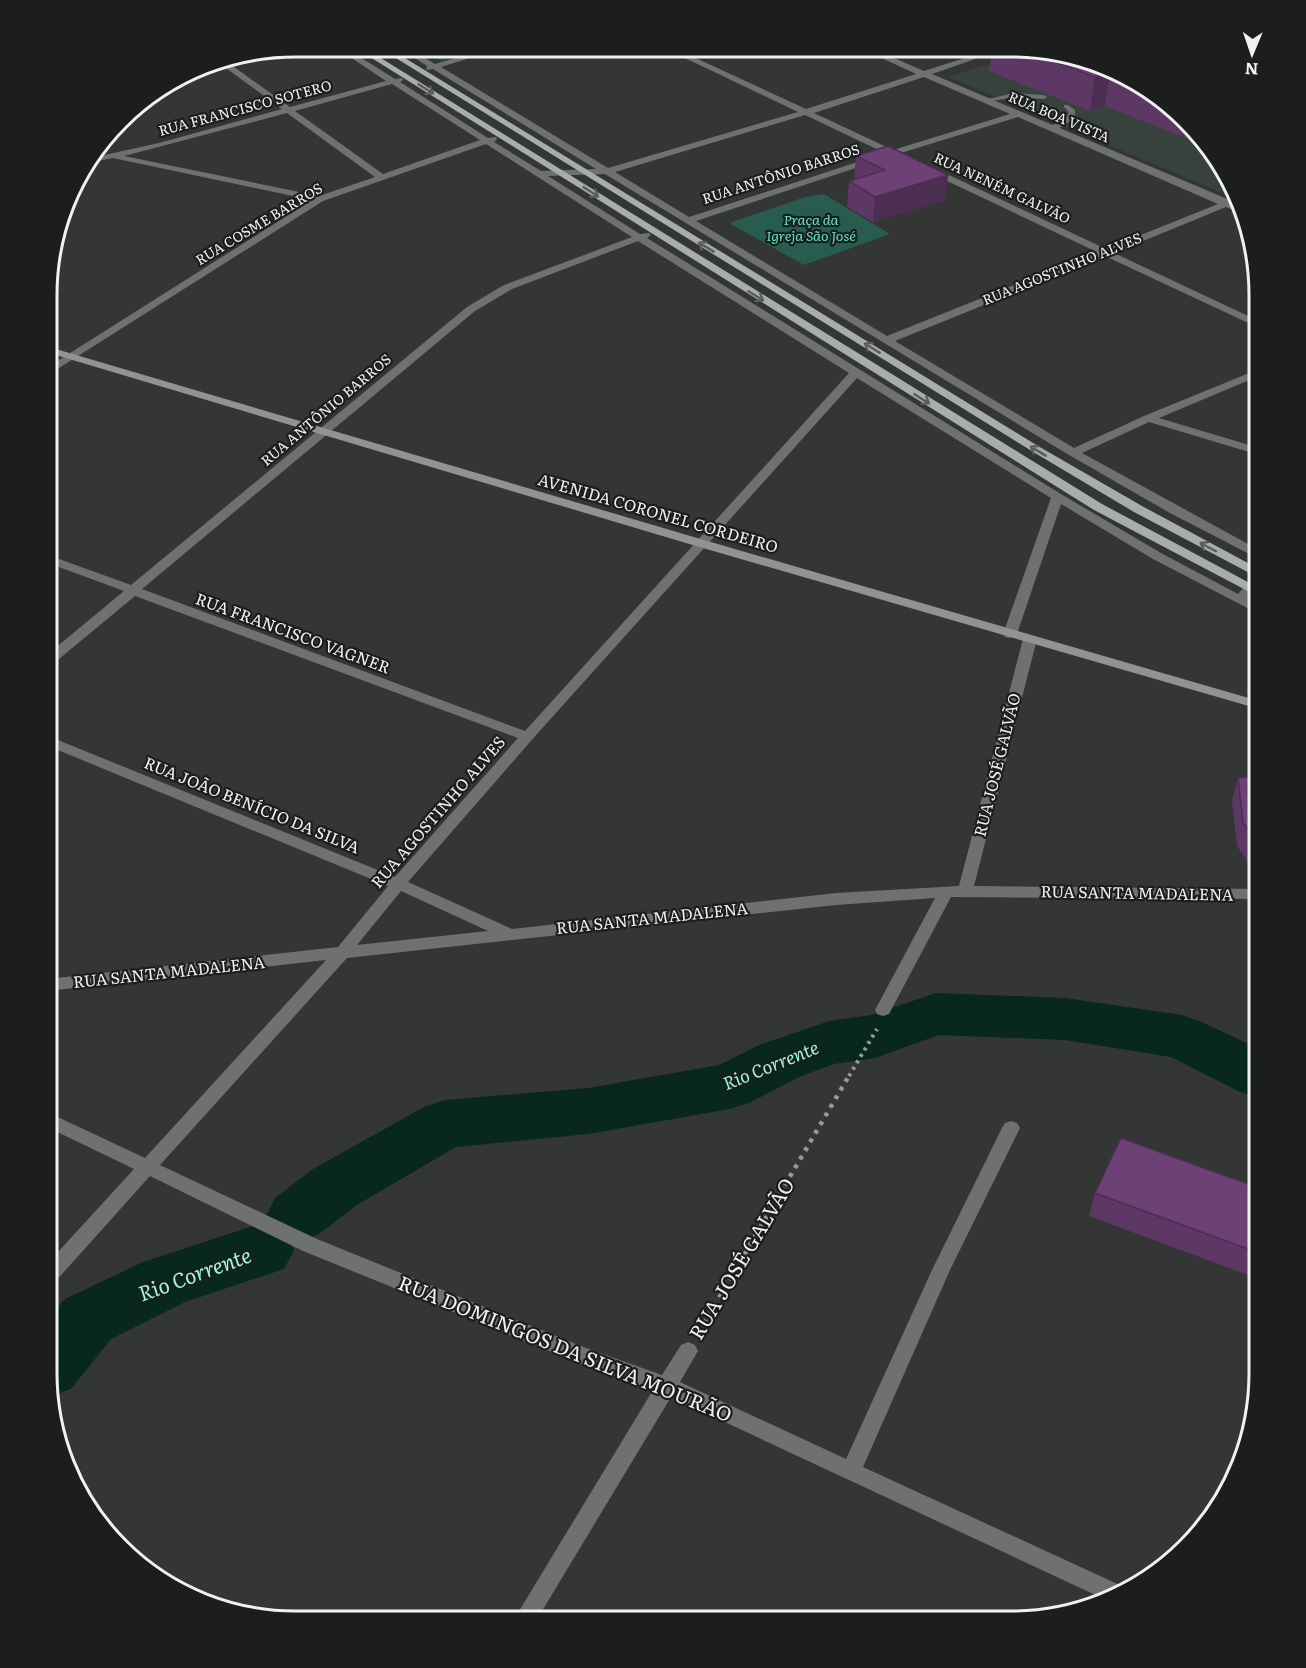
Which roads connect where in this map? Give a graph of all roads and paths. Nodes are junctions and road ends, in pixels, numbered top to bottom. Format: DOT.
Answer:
graph roads {
  1 [pos="355,57"];
  2 [pos="374,57"];
  3 [pos="399,57"];
  4 [pos="418,57"];
  5 [pos="468,57"];
  6 [pos="687,57"];
  7 [pos="885,57"];
  8 [pos="974,57"];
  9 [pos="228,67"];
  10 [pos="434,67"];
  11 [pos="421,70"];
  12 [pos="921,73"];
  13 [pos="407,77"];
  14 [pos="395,81"];
  15 [pos="1044,97"];
  16 [pos="987,100"];
  17 [pos="1066,106"];
  18 [pos="287,111"];
  19 [pos="804,113"];
  20 [pos="1020,114"];
  21 [pos="1052,128"];
  22 [pos="502,136"];
  23 [pos="487,141"];
  24 [pos="893,153"];
  25 [pos="104,154"];
  26 [pos="111,155"];
  27 [pos="101,158"];
  28 [pos="585,171"];
  29 [pos="608,171"];
  30 [pos="561,172"];
  31 [pos="538,173"];
  32 [pos="381,177"];
  33 [pos="320,199"];
  34 [pos="1230,202"];
  35 [pos="1226,204"];
  36 [pos="1232,206"];
  37 [pos="689,220"];
  38 [pos="654,232"];
  39 [pos="640,238"];
  40 [pos="1106,251"];
  41 [pos="1249,320"];
  42 [pos="835,325"];
  43 [pos="815,333"];
  44 [pos="887,340"];
  45 [pos="57,353"];
  46 [pos="72,357"];
  47 [pos="57,366"];
  48 [pos="856,371"];
  49 [pos="1249,376"];
  50 [pos="1148,418"];
  51 [pos="325,431"];
  52 [pos="1249,449"];
  53 [pos="1073,453"];
  54 [pos="1057,497"];
  55 [pos="700,543"];
  56 [pos="1249,550"];
  57 [pos="57,562"];
  58 [pos="1249,569"];
  59 [pos="1249,583"];
  60 [pos="132,590"];
  61 [pos="1249,592"];
  62 [pos="1239,600"];
  63 [pos="1249,605"];
  64 [pos="1010,634"];
  65 [pos="1030,639"];
  66 [pos="57,653"];
  67 [pos="1249,702"];
  68 [pos="528,737"];
  69 [pos="57,745"];
  70 [pos="398,884"];
  71 [pos="947,891"];
  72 [pos="965,891"];
  73 [pos="1249,894"];
  74 [pos="508,933"];
  75 [pos="343,952"];
  76 [pos="57,984"];
  77 [pos="883,1010"];
  78 [pos="57,1124"];
  79 [pos="1011,1128"];
  80 [pos="147,1165"];
  81 [pos="57,1266"];
  82 [pos="687,1351"];
  83 [pos="667,1386"];
  84 [pos="851,1470"];
  85 [pos="1108,1590"];
  86 [pos="530,1611"];
  1 -- 14 [label="street"];
  2 -- 13 [label="main road"];
  3 -- 11 [label="main road"];
  4 -- 10 [label="street"];
  5 -- 10 [label="street"];
  6 -- 19 [label="street, RUA NENÉM GALVÃO"];
  7 -- 12 [label="street, RUA BOA VISTA"];
  8 -- 12 [label="street"];
  9 -- 18 [label="street"];
  10 -- 11 [label="street"];
  10 -- 29 [label="street"];
  11 -- 28 [label="main road"];
  12 -- 16 [label="street, RUA BOA VISTA"];
  12 -- 19 [label="street"];
  13 -- 14 [label="street, RUA FRANCISCO SOTERO"];
  13 -- 22 [label="main road, one-way"];
  14 -- 18 [label="street, RUA FRANCISCO SOTERO"];
  14 -- 23 [label="street"];
  15 -- 16 [label="lane"];
  16 -- 20 [label="street, RUA BOA VISTA"];
  17 -- 21 [label="lane"];
  18 -- 26 [label="street, RUA FRANCISCO SOTERO"];
  18 -- 32 [label="street"];
  19 -- 24 [label="street, RUA NENÉM GALVÃO"];
  19 -- 29 [label="street"];
  20 -- 21 [label="street, RUA BOA VISTA"];
  20 -- 24 [label="street, RUA ANTÔNIO BARROS"];
  21 -- 35 [label="street, RUA BOA VISTA"];
  22 -- 23 [label="street, RUA COSME BARROS"];
  22 -- 30 [label="main road"];
  23 -- 31 [label="street"];
  23 -- 32 [label="street, RUA COSME BARROS"];
  24 -- 37 [label="street, RUA ANTÔNIO BARROS"];
  24 -- 40 [label="street, RUA NENÉM GALVÃO"];
  25 -- 26 [label="street"];
  26 -- 27 [label="street, RUA FRANCISCO SOTERO"];
  26 -- 33 [label="street"];
  28 -- 29 [label="street"];
  28 -- 30 [label="street"];
  42 -- 28 [label="main road, one-way"];
  29 -- 37 [label="street"];
  30 -- 31 [label="street"];
  30 -- 38 [label="main road, one-way"];
  31 -- 39 [label="street"];
  32 -- 33 [label="street, RUA COSME BARROS"];
  33 -- 46 [label="street, RUA COSME BARROS"];
  34 -- 35 [label="street, RUA AGOSTINHO ALVES"];
  35 -- 36 [label="street, RUA BOA VISTA"];
  35 -- 40 [label="street, RUA AGOSTINHO ALVES"];
  37 -- 44 [label="street"];
  38 -- 39 [label="street, RUA ANTÔNIO BARROS"];
  38 -- 43 [label="main road, one-way"];
  39 -- 48 [label="street"];
  39 -- 51 [label="street, RUA ANTÔNIO BARROS"];
  40 -- 41 [label="street, RUA NENÉM GALVÃO"];
  40 -- 44 [label="street, RUA AGOSTINHO ALVES"];
  42 -- 43 [label="main road"];
  58 -- 42 [label="main road, one-way"];
  43 -- 59 [label="main road, one-way"];
  44 -- 53 [label="street"];
  45 -- 46 [label="street, AVENIDA CORONEL CORDEIRO"];
  46 -- 47 [label="street, RUA COSME BARROS"];
  46 -- 51 [label="street, AVENIDA CORONEL CORDEIRO"];
  48 -- 54 [label="street"];
  48 -- 55 [label="street, RUA AGOSTINHO ALVES"];
  49 -- 50 [label="street"];
  50 -- 52 [label="street"];
  50 -- 53 [label="street"];
  51 -- 55 [label="street, AVENIDA CORONEL CORDEIRO"];
  51 -- 60 [label="street, RUA ANTÔNIO BARROS"];
  53 -- 56 [label="street"];
  54 -- 62 [label="street"];
  54 -- 64 [label="street"];
  55 -- 64 [label="street, AVENIDA CORONEL CORDEIRO"];
  55 -- 68 [label="street, RUA AGOSTINHO ALVES"];
  57 -- 60 [label="street, RUA FRANCISCO VAGNER"];
  60 -- 66 [label="street, RUA ANTÔNIO BARROS"];
  60 -- 68 [label="street, RUA FRANCISCO VAGNER"];
  61 -- 62 [label="street"];
  62 -- 63 [label="street"];
  64 -- 65 [label="street, AVENIDA CORONEL CORDEIRO"];
  65 -- 67 [label="street, AVENIDA CORONEL CORDEIRO"];
  65 -- 72 [label="street, RUA JOSÉ GALVÃO"];
  68 -- 70 [label="street, RUA AGOSTINHO ALVES"];
  69 -- 70 [label="street, RUA JOÃO BENÍCIO DA SILVA"];
  70 -- 74 [label="street, RUA JOÃO BENÍCIO DA SILVA"];
  70 -- 75 [label="street, RUA AGOSTINHO ALVES"];
  71 -- 72 [label="street, RUA SANTA MADALENA"];
  71 -- 74 [label="street, RUA SANTA MADALENA"];
  71 -- 77 [label="street"];
  72 -- 73 [label="street, RUA SANTA MADALENA"];
  74 -- 75 [label="street, RUA SANTA MADALENA"];
  75 -- 76 [label="street, RUA SANTA MADALENA"];
  75 -- 80 [label="street, RUA AGOSTINHO ALVES"];
  77 -- 82 [label="path, RUA JOSÉ GALVÃO"];
  78 -- 80 [label="street, RUA DOMINGOS DA SILVA MOURÃO"];
  79 -- 84 [label="street"];
  80 -- 81 [label="street, RUA AGOSTINHO ALVES"];
  80 -- 83 [label="street, RUA DOMINGOS DA SILVA MOURÃO"];
  82 -- 83 [label="street, RUA JOSÉ GALVÃO"];
  83 -- 84 [label="street, RUA DOMINGOS DA SILVA MOURÃO"];
  83 -- 86 [label="street, RUA JOSÉ GALVÃO"];
  84 -- 85 [label="street, RUA DOMINGOS DA SILVA MOURÃO"];
}
